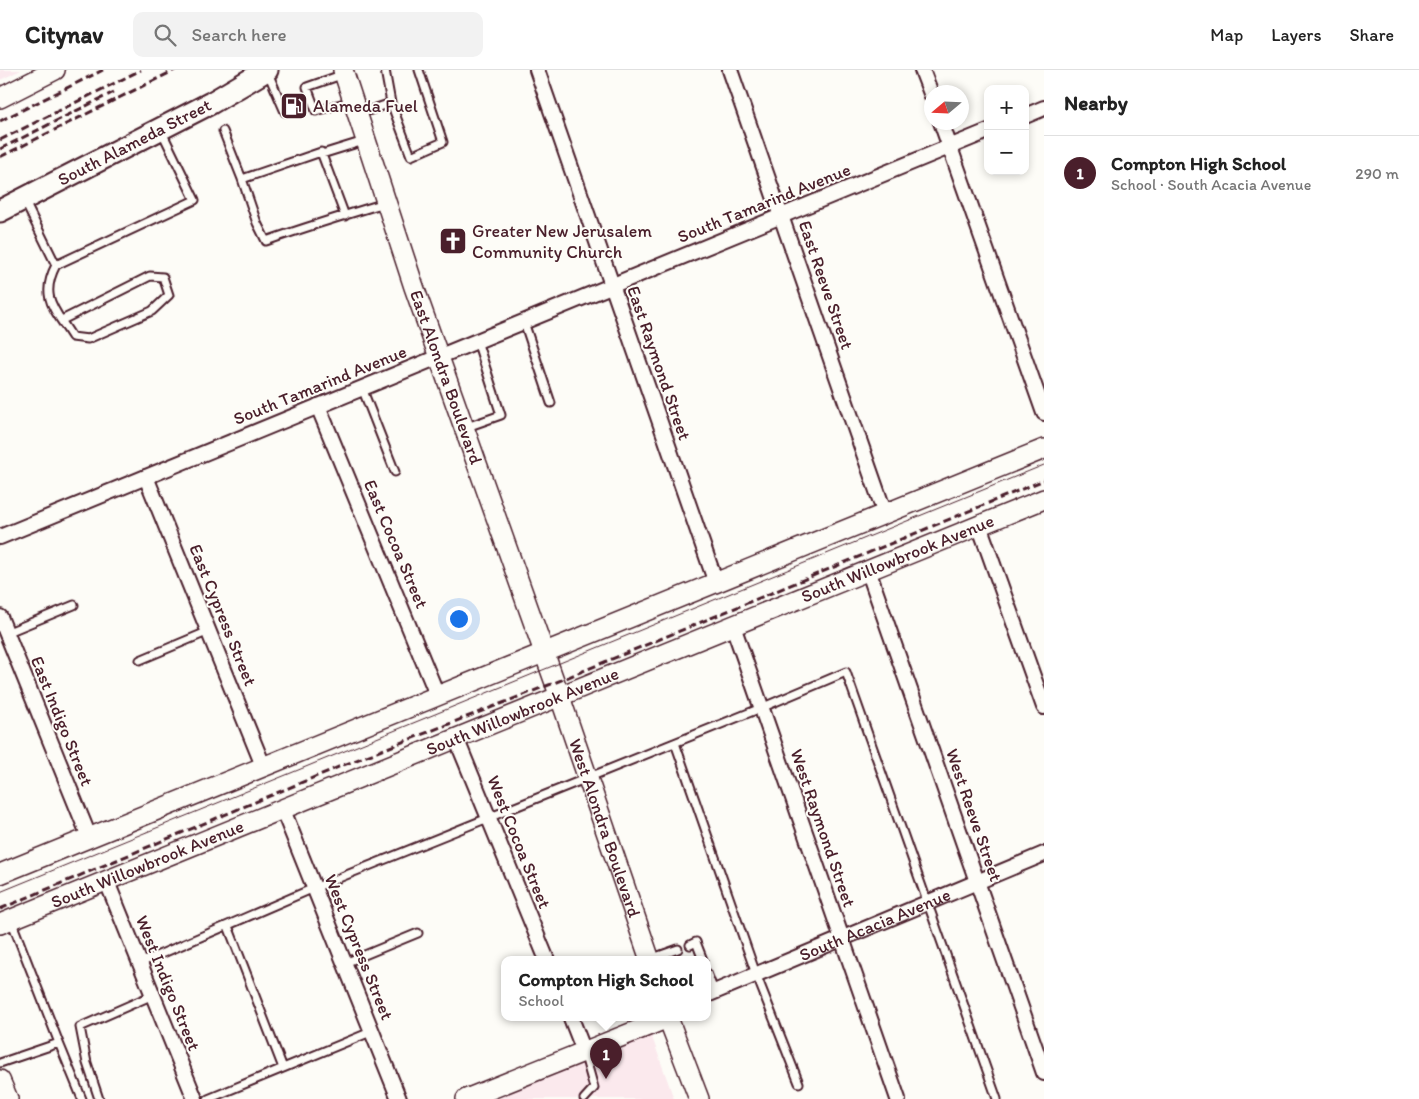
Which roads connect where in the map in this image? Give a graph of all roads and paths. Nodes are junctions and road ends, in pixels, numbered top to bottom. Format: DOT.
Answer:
graph roads {
  1 [pos="55,70"];
  2 [pos="267,70"];
  3 [pos="385,70"];
  4 [pos="419,70"];
  5 [pos="537,70"];
  6 [pos="730,70"];
  7 [pos="922,70"];
  8 [pos="343,72"];
  9 [pos="928,85"];
  10 [pos="0,98"];
  11 [pos="391,103"];
  12 [pos="354,108"];
  13 [pos="1044,108"];
  14 [pos="285,112"];
  15 [pos="1029,114"];
  16 [pos="160,129"];
  17 [pos="944,130"];
  18 [pos="223,131"];
  19 [pos="984,134"];
  20 [pos="364,141"];
  21 [pos="950,147"];
  22 [pos="322,154"];
  23 [pos="242,178"];
  24 [pos="23,199"];
  25 [pos="385,202"];
  26 [pos="0,211"];
  27 [pos="345,216"];
  28 [pos="782,216"];
  29 [pos="56,265"];
  30 [pos="612,286"];
  31 [pos="62,320"];
  32 [pos="524,322"];
  33 [pos="477,341"];
  34 [pos="438,357"];
  35 [pos="362,388"];
  36 [pos="551,403"];
  37 [pos="318,406"];
  38 [pos="1044,413"];
  39 [pos="464,428"];
  40 [pos="1044,449"];
  41 [pos="395,472"];
  42 [pos="146,477"];
  43 [pos="1044,499"];
  44 [pos="885,514"];
  45 [pos="979,525"];
  46 [pos="0,537"];
  47 [pos="868,570"];
  48 [pos="716,584"];
  49 [pos="74,605"];
  50 [pos="0,617"];
  51 [pos="733,626"];
  52 [pos="209,631"];
  53 [pos="6,633"];
  54 [pos="543,652"];
  55 [pos="140,660"];
  56 [pos="557,690"];
  57 [pos="438,697"];
  58 [pos="1044,707"];
  59 [pos="762,708"];
  60 [pos="456,738"];
  61 [pos="675,743"];
  62 [pos="264,768"];
  63 [pos="587,777"];
  64 [pos="282,810"];
  65 [pos="489,818"];
  66 [pos="90,840"];
  67 [pos="1044,854"];
  68 [pos="0,874"];
  69 [pos="107,882"];
  70 [pos="978,883"];
  71 [pos="314,888"];
  72 [pos="928,903"];
  73 [pos="6,922"];
  74 [pos="228,926"];
  75 [pos="418,933"];
  76 [pos="842,939"];
  77 [pos="690,945"];
  78 [pos="678,949"];
  79 [pos="545,956"];
  80 [pos="649,956"];
  81 [pos="660,956"];
  82 [pos="701,956"];
  83 [pos="140,963"];
  84 [pos="345,963"];
  85 [pos="756,974"];
  86 [pos="711,993"];
  87 [pos="153,995"];
  88 [pos="572,1021"];
  89 [pos="660,1021"];
  90 [pos="669,1021"];
  91 [pos="373,1031"];
  92 [pos="59,1043"];
  93 [pos="584,1050"];
  94 [pos="0,1064"];
  95 [pos="283,1068"];
  96 [pos="1044,1073"];
  97 [pos="0,1080"];
  98 [pos="799,1083"];
  99 [pos="8,1099"];
  100 [pos="82,1099"];
  101 [pos="99,1099"];
  102 [pos="195,1099"];
  103 [pos="208,1099"];
  104 [pos="399,1099"];
  105 [pos="466,1099"];
  106 [pos="584,1099"];
  107 [pos="699,1099"];
  108 [pos="898,1099"];
  109 [pos="997,1099"];
  1 -- 10 [label="street"];
  2 -- 14 [label="lane"];
  2 -- 16 [label="main road, South Alameda Street"];
  3 -- 11 [label="lane"];
  4 -- 11 [label="lane"];
  5 -- 30 [label="street, East Raymond Street"];
  6 -- 28 [label="street, East Reeve Street"];
  7 -- 9 [label="street"];
  8 -- 12 [label="street, East Alondra Boulevard"];
  8 -- 12 [label="lane"];
  11 -- 12 [label="lane"];
  12 -- 20 [label="street, East Alondra Boulevard"];
  13 -- 15 [label="street"];
  16 -- 24 [label="main road, South Alameda Street"];
  16 -- 29 [label="lane"];
  17 -- 21 [label="street"];
  18 -- 23 [label="lane"];
  19 -- 21 [label="street, South Tamarind Avenue"];
  20 -- 22 [label="lane"];
  20 -- 25 [label="street, East Alondra Boulevard"];
  21 -- 28 [label="street, South Tamarind Avenue"];
  21 -- 38 [label="street"];
  22 -- 23 [label="lane"];
  22 -- 27 [label="lane"];
  23 -- 27 [label="lane"];
  24 -- 26 [label="main road, South Alameda Street"];
  24 -- 29 [label="lane"];
  25 -- 27 [label="lane"];
  25 -- 34 [label="street, East Alondra Boulevard"];
  28 -- 30 [label="street, South Tamarind Avenue"];
  28 -- 44 [label="street, East Reeve Street"];
  29 -- 31 [label="lane"];
  30 -- 32 [label="street, South Tamarind Avenue"];
  30 -- 48 [label="street, East Raymond Street"];
  31 -- 31 [label="lane"];
  32 -- 33 [label="street, South Tamarind Avenue"];
  32 -- 36 [label="lane"];
  33 -- 34 [label="street, South Tamarind Avenue"];
  33 -- 39 [label="lane"];
  34 -- 35 [label="street, South Tamarind Avenue"];
  34 -- 39 [label="street, East Alondra Boulevard"];
  35 -- 37 [label="street, South Tamarind Avenue"];
  35 -- 41 [label="lane"];
  37 -- 42 [label="street, South Tamarind Avenue"];
  37 -- 57 [label="street, East Cocoa Street"];
  39 -- 54 [label="street, East Alondra Boulevard"];
  40 -- 44 [label="street"];
  42 -- 46 [label="street, South Tamarind Avenue"];
  42 -- 52 [label="street, East Cypress Street"];
  43 -- 45 [label="street, South Willowbrook Avenue"];
  44 -- 48 [label="street"];
  45 -- 47 [label="street, South Willowbrook Avenue"];
  45 -- 58 [label="street"];
  47 -- 51 [label="street, South Willowbrook Avenue"];
  47 -- 70 [label="street, West Reeve Street"];
  48 -- 54 [label="street"];
  49 -- 53 [label="lane"];
  50 -- 53 [label="street, East Indigo Street"];
  51 -- 56 [label="street, South Willowbrook Avenue"];
  51 -- 59 [label="street, West Raymond Street"];
  52 -- 55 [label="lane"];
  52 -- 62 [label="street, East Cypress Street"];
  53 -- 66 [label="street, East Indigo Street"];
  54 -- 56 [label="street, East Alondra Boulevard"];
  54 -- 57 [label="street"];
  56 -- 60 [label="street, South Willowbrook Avenue"];
  56 -- 63 [label="street, West Alondra Boulevard"];
  57 -- 62 [label="street"];
  59 -- 61 [label="lane"];
  59 -- 72 [label="lane"];
  59 -- 76 [label="street, West Raymond Street"];
  60 -- 64 [label="street, South Willowbrook Avenue"];
  60 -- 65 [label="street, West Cocoa Street"];
  61 -- 63 [label="lane"];
  61 -- 85 [label="lane"];
  62 -- 66 [label="street"];
  63 -- 65 [label="lane"];
  63 -- 80 [label="street, West Alondra Boulevard"];
  64 -- 69 [label="street, South Willowbrook Avenue"];
  64 -- 71 [label="street, West Cypress Street"];
  65 -- 71 [label="lane"];
  65 -- 79 [label="street, West Cocoa Street"];
  66 -- 68 [label="street"];
  67 -- 70 [label="street, South Acacia Avenue"];
  69 -- 73 [label="street, South Willowbrook Avenue"];
  69 -- 83 [label="street, West Indigo Street"];
  70 -- 72 [label="street, South Acacia Avenue"];
  70 -- 96 [label="street, West Reeve Street"];
  71 -- 74 [label="lane"];
  71 -- 84 [label="street, West Cypress Street"];
  72 -- 76 [label="street, South Acacia Avenue"];
  72 -- 109 [label="lane"];
  73 -- 92 [label="lane"];
  74 -- 83 [label="lane"];
  74 -- 95 [label="lane"];
  75 -- 84 [label="lane"];
  76 -- 85 [label="street, South Acacia Avenue"];
  76 -- 108 [label="street, West Raymond Street"];
  77 -- 82 [label="lane"];
  78 -- 81 [label="lane"];
  83 -- 87 [label="street, West Indigo Street"];
  84 -- 91 [label="street, West Cypress Street"];
  85 -- 86 [label="street, South Acacia Avenue"];
  85 -- 98 [label="lane"];
  87 -- 101 [label="lane"];
  87 -- 102 [label="street, West Indigo Street"];
  88 -- 93 [label="street"];
  89 -- 93 [label="street"];
  90 -- 107 [label="street"];
  91 -- 95 [label="lane"];
  91 -- 104 [label="street, West Cypress Street"];
  92 -- 94 [label="lane"];
  92 -- 100 [label="lane"];
  93 -- 105 [label="street"];
  93 -- 106 [label="lane"];
  95 -- 103 [label="lane"];
  97 -- 99 [label="street"];
}
